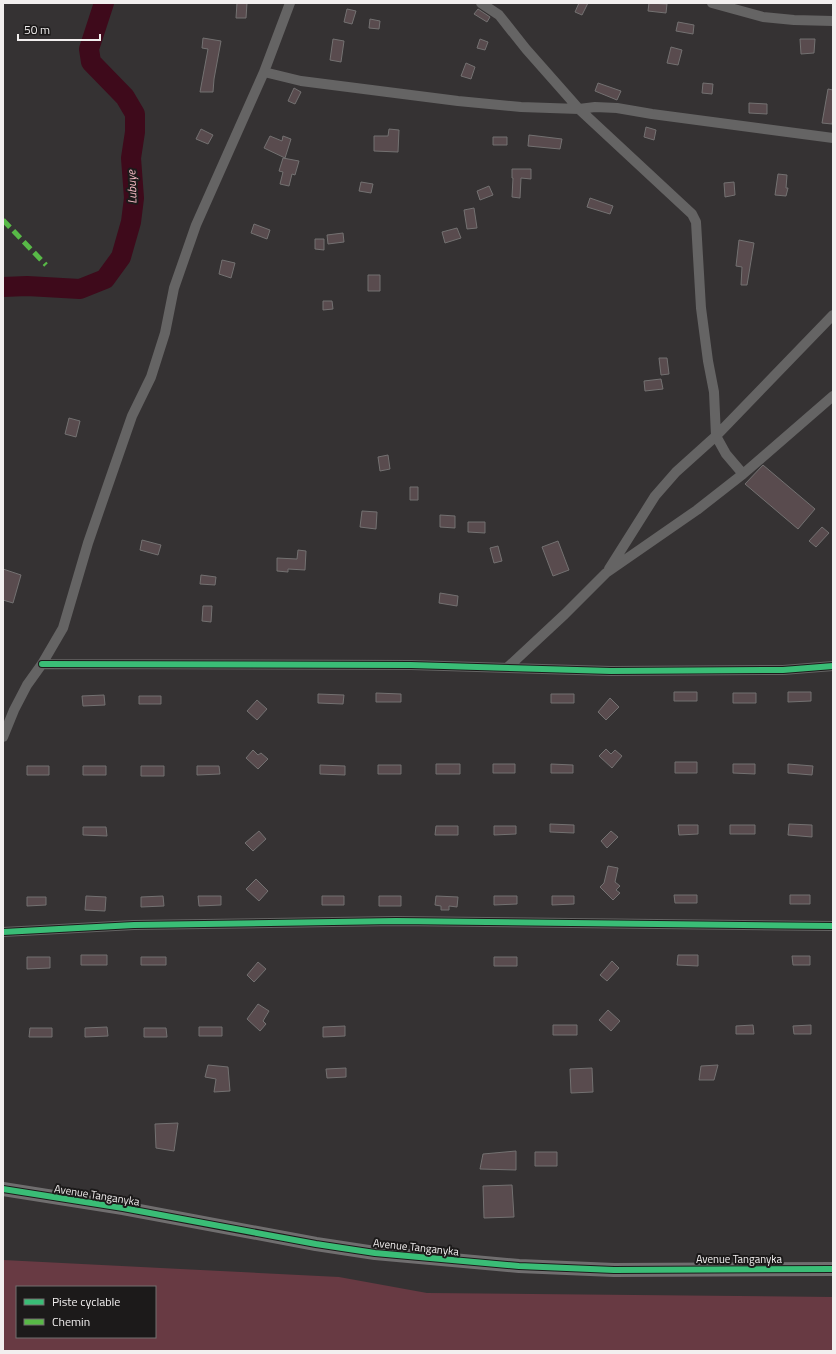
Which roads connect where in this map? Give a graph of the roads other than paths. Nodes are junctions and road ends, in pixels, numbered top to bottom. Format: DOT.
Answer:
graph roads {
  1 [pos="290,3"];
  2 [pos="482,3"];
  3 [pos="712,3"];
  4 [pos="833,21"];
  5 [pos="264,72"];
  6 [pos="579,109"];
  7 [pos="833,138"];
  8 [pos="833,315"];
  9 [pos="833,396"];
  10 [pos="716,436"];
  11 [pos="743,474"];
  12 [pos="606,573"];
  13 [pos="42,664"];
  14 [pos="833,666"];
  15 [pos="508,667"];
  16 [pos="3,737"];
  17 [pos="833,926"];
  18 [pos="3,932"];
  19 [pos="3,1189"];
  20 [pos="833,1269"];
  1 -- 5 [label="street"];
  2 -- 6 [label="street"];
  3 -- 4 [label="street"];
  5 -- 6 [label="street"];
  5 -- 13 [label="street"];
  6 -- 7 [label="street"];
  6 -- 10 [label="street"];
  8 -- 10 [label="street"];
  9 -- 11 [label="street"];
  10 -- 11 [label="street"];
  10 -- 12 [label="street"];
  11 -- 12 [label="street"];
  12 -- 15 [label="street"];
  13 -- 15 [label="street"];
  13 -- 16 [label="street"];
  14 -- 15 [label="street"];
  17 -- 18 [label="street"];
  19 -- 20 [label="street, Avenue Tanganyka"];
}
